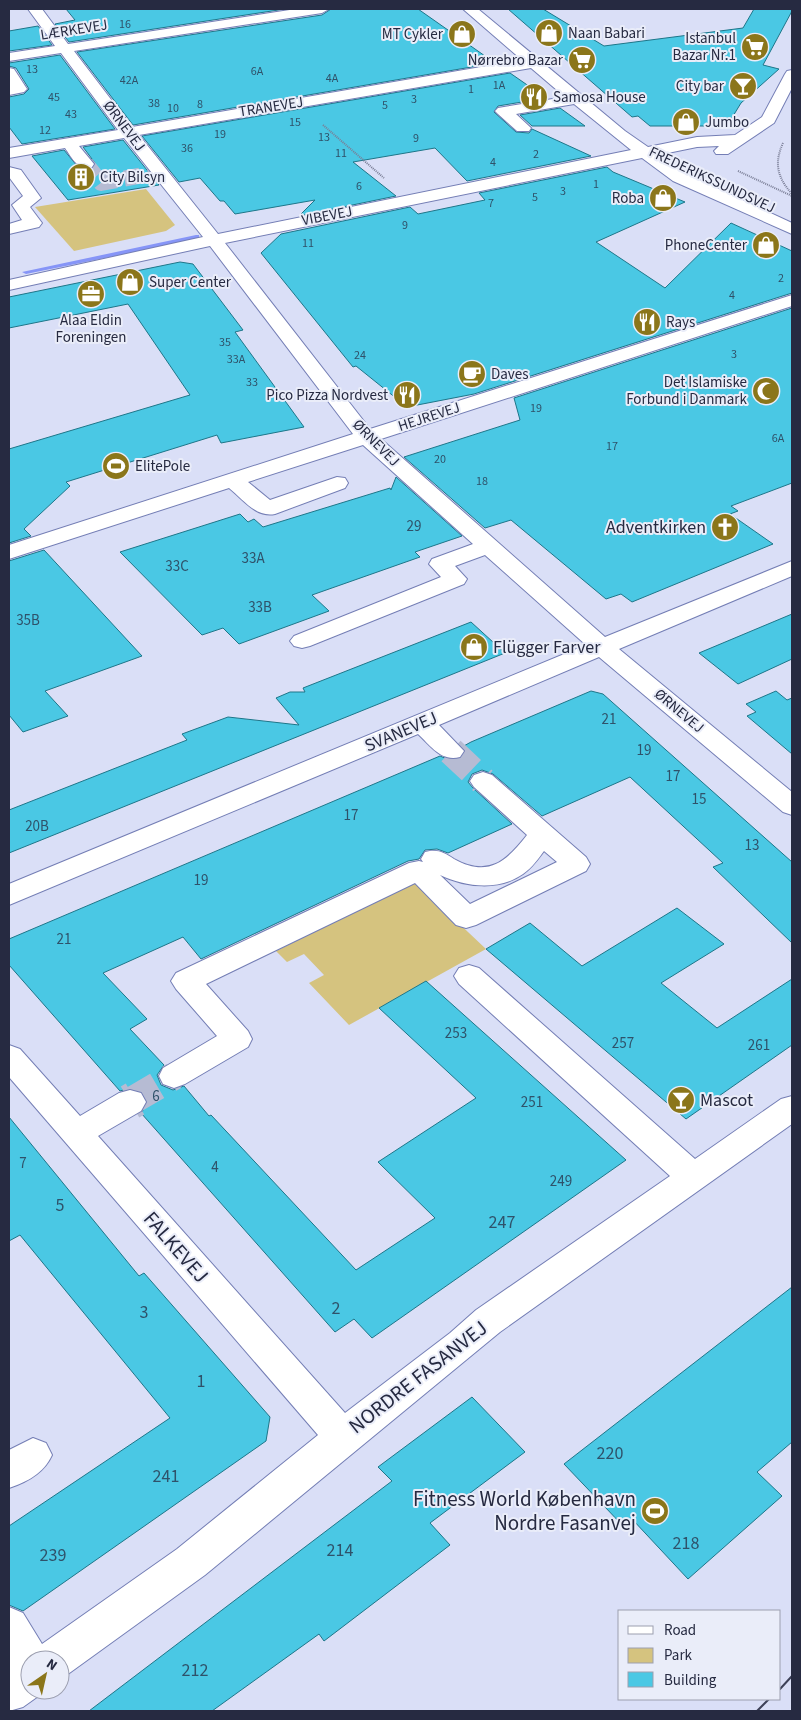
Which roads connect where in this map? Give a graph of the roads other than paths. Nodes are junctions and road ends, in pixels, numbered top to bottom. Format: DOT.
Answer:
graph roads {
  1 [pos="35,9"];
  2 [pos="322,9"];
  3 [pos="470,9"];
  4 [pos="66,48"];
  5 [pos="9,57"];
  6 [pos="533,63"];
  7 [pos="9,72"];
  8 [pos="792,74"];
  9 [pos="9,90"];
  10 [pos="579,99"];
  11 [pos="523,128"];
  12 [pos="127,131"];
  13 [pos="736,140"];
  14 [pos="68,142"];
  15 [pos="10,151"];
  16 [pos="651,154"];
  17 [pos="692,162"];
  18 [pos="86,164"];
  19 [pos="9,172"];
  20 [pos="792,217"];
  21 [pos="9,228"];
  22 [pos="792,228"];
  23 [pos="214,240"];
  24 [pos="9,285"];
  25 [pos="792,300"];
  26 [pos="366,437"];
  27 [pos="233,480"];
  28 [pos="336,484"];
  29 [pos="488,546"];
  30 [pos="9,552"];
  31 [pos="792,568"];
  32 [pos="302,640"];
  33 [pos="603,648"];
  34 [pos="422,723"];
  35 [pos="452,751"];
  36 [pos="483,781"];
  37 [pos="792,806"];
  38 [pos="542,834"];
  39 [pos="435,859"];
  40 [pos="9,895"];
  41 [pos="469,976"];
  42 [pos="9,1057"];
  43 [pos="174,1076"];
  44 [pos="130,1102"];
  45 [pos="792,1108"];
  46 [pos="76,1134"];
  47 [pos="693,1177"];
  48 [pos="342,1437"];
  49 [pos="9,1627"];
  50 [pos="23,1650"];
  51 [pos="68,1650"];
  52 [pos="20,1685"];
  53 [pos="9,1693"];
  1 -- 4 [label="street, ØRNEVEJ"];
  2 -- 4 [label="street, LÆRKEVEJ"];
  3 -- 6 [label="street, FREDERIKSSUNDSVEJ"];
  4 -- 5 [label="street, LÆRKEVEJ"];
  4 -- 12 [label="street, ØRNEVEJ"];
  6 -- 10 [label="street, FREDERIKSSUNDSVEJ"];
  6 -- 12 [label="street, TRANEVEJ"];
  7 -- 9 [label="street"];
  8 -- 13 [label="street"];
  10 -- 11 [label="street"];
  10 -- 16 [label="street, FREDERIKSSUNDSVEJ"];
  12 -- 14 [label="street, TRANEVEJ"];
  12 -- 23 [label="street, ØRNEVEJ"];
  13 -- 16 [label="street, VIBEVEJ"];
  13 -- 17 [label="street"];
  14 -- 15 [label="street, TRANEVEJ"];
  14 -- 18 [label="street"];
  16 -- 17 [label="street, FREDERIKSSUNDSVEJ"];
  16 -- 22 [label="street, FREDERIKSSUNDSVEJ"];
  16 -- 23 [label="street, VIBEVEJ"];
  17 -- 20 [label="street, FREDERIKSSUNDSVEJ"];
  19 -- 21 [label="street"];
  23 -- 24 [label="street, VIBEVEJ"];
  23 -- 26 [label="street, ØRNEVEJ"];
  25 -- 26 [label="street, HEJREVEJ"];
  26 -- 27 [label="street, HEJREVEJ"];
  26 -- 29 [label="street, ØRNEVEJ"];
  27 -- 28 [label="street"];
  27 -- 30 [label="street, HEJREVEJ"];
  29 -- 32 [label="street"];
  29 -- 33 [label="street, ØRNEVEJ"];
  31 -- 33 [label="street, SVANEVEJ"];
  33 -- 34 [label="street, SVANEVEJ"];
  33 -- 37 [label="street, ØRNEVEJ"];
  34 -- 35 [label="street"];
  34 -- 40 [label="street, SVANEVEJ"];
  36 -- 38 [label="street"];
  38 -- 39 [label="street"];
  38 -- 43 [label="street"];
  41 -- 47 [label="street"];
  42 -- 46 [label="street, FALKEVEJ"];
  44 -- 46 [label="street"];
  45 -- 47 [label="street, NORDRE FASANVEJ"];
  46 -- 48 [label="street, FALKEVEJ"];
  47 -- 48 [label="street, NORDRE FASANVEJ"];
  48 -- 51 [label="street, NORDRE FASANVEJ"];
  49 -- 50 [label="street"];
  52 -- 53 [label="street"];
}
